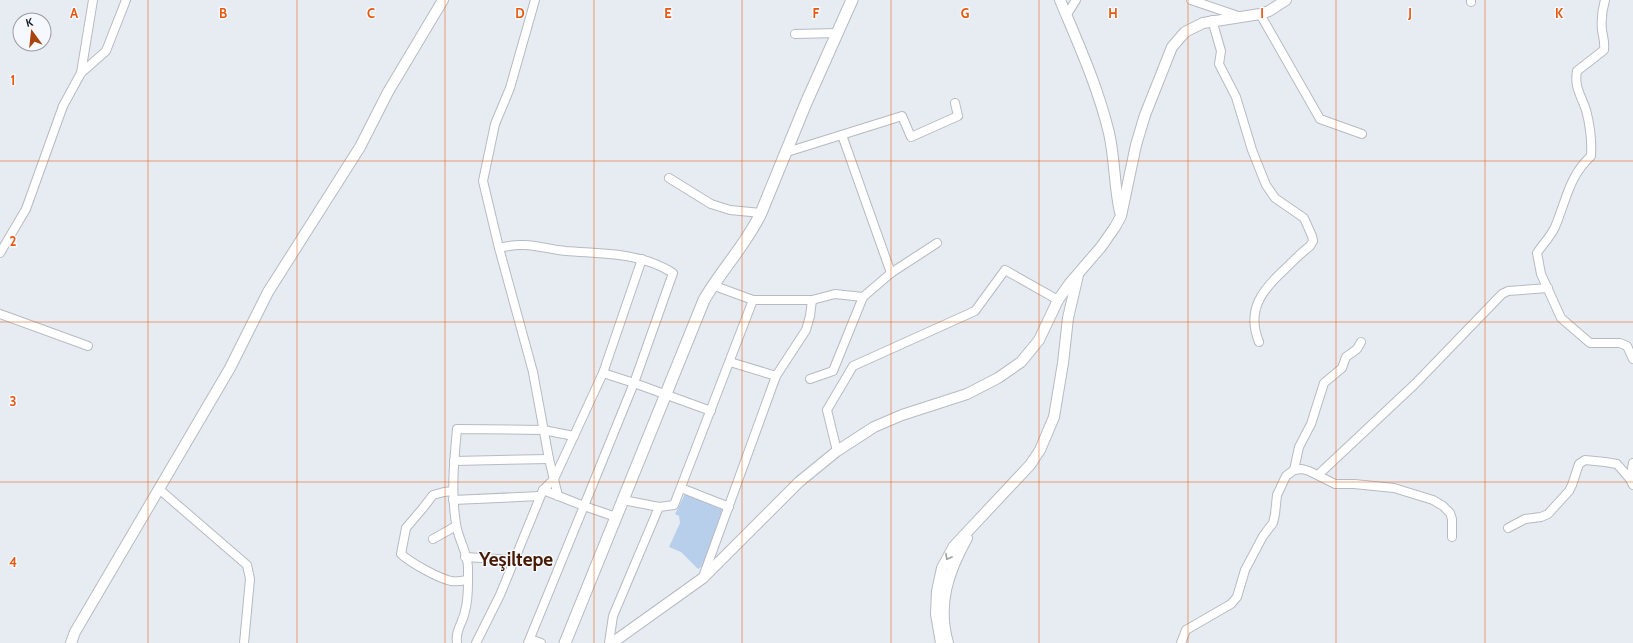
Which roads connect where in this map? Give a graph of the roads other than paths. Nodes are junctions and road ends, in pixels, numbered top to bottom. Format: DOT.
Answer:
graph roads {
  1 [pos="93,0"];
  2 [pos="126,0"];
  3 [pos="443,0"];
  4 [pos="535,0"];
  5 [pos="852,0"];
  6 [pos="1060,0"];
  7 [pos="1076,0"];
  8 [pos="1191,0"];
  9 [pos="1286,0"];
  10 [pos="1605,0"];
  11 [pos="1260,14"];
  12 [pos="1066,16"];
  13 [pos="1241,17"];
  14 [pos="1212,20"];
  15 [pos="838,33"];
  16 [pos="795,34"];
  17 [pos="81,73"];
  18 [pos="955,103"];
  19 [pos="1362,134"];
  20 [pos="842,135"];
  21 [pos="787,152"];
  22 [pos="669,178"];
  23 [pos="761,213"];
  24 [pos="1121,216"];
  25 [pos="937,244"];
  26 [pos="499,248"];
  27 [pos="0,253"];
  28 [pos="642,259"];
  29 [pos="891,274"];
  30 [pos="1078,275"];
  31 [pos="712,284"];
  32 [pos="1548,288"];
  33 [pos="863,297"];
  34 [pos="753,300"];
  35 [pos="812,300"];
  36 [pos="1058,300"];
  37 [pos="0,314"];
  38 [pos="1259,342"];
  39 [pos="1361,342"];
  40 [pos="88,346"];
  41 [pos="1633,359"];
  42 [pos="730,362"];
  43 [pos="603,373"];
  44 [pos="776,376"];
  45 [pos="810,379"];
  46 [pos="634,384"];
  47 [pos="665,394"];
  48 [pos="711,411"];
  49 [pos="544,430"];
  50 [pos="574,436"];
  51 [pos="837,452"];
  52 [pos="549,459"];
  53 [pos="454,461"];
  54 [pos="1633,463"];
  55 [pos="1294,470"];
  56 [pos="1318,475"];
  57 [pos="554,479"];
  58 [pos="1631,482"];
  59 [pos="681,488"];
  60 [pos="159,489"];
  61 [pos="542,493"];
  62 [pos="453,496"];
  63 [pos="558,496"];
  64 [pos="623,500"];
  65 [pos="584,506"];
  66 [pos="729,507"];
  67 [pos="659,508"];
  68 [pos="616,518"];
  69 [pos="456,526"];
  70 [pos="973,527"];
  71 [pos="1508,528"];
  72 [pos="1452,537"];
  73 [pos="433,540"];
  74 [pos="465,556"];
  75 [pos="513,560"];
  76 [pos="703,578"];
  77 [pos="467,580"];
  78 [pos="529,641"];
  79 [pos="71,643"];
  80 [pos="244,643"];
  81 [pos="457,643"];
  82 [pos="476,643"];
  83 [pos="541,643"];
  84 [pos="565,643"];
  85 [pos="609,643"];
  86 [pos="612,643"];
  87 [pos="940,643"];
  88 [pos="948,643"];
  89 [pos="1181,643"];
  1 -- 17 [label="street"];
  2 -- 17 [label="street"];
  3 -- 60 [label="street"];
  4 -- 26 [label="street"];
  5 -- 15 [label="main road"];
  6 -- 12 [label="street"];
  7 -- 12 [label="street"];
  8 -- 13 [label="street"];
  9 -- 11 [label="street"];
  10 -- 32 [label="street"];
  11 -- 13 [label="street"];
  11 -- 19 [label="street"];
  12 -- 24 [label="street"];
  13 -- 14 [label="street"];
  14 -- 24 [label="street"];
  14 -- 38 [label="street"];
  15 -- 16 [label="street"];
  15 -- 21 [label="main road"];
  17 -- 27 [label="street"];
  18 -- 20 [label="street"];
  20 -- 21 [label="street"];
  20 -- 29 [label="street"];
  21 -- 23 [label="main road"];
  22 -- 23 [label="street"];
  23 -- 31 [label="main road"];
  24 -- 30 [label="street"];
  25 -- 29 [label="street"];
  26 -- 28 [label="street"];
  26 -- 49 [label="street"];
  28 -- 43 [label="street"];
  28 -- 46 [label="street"];
  29 -- 33 [label="street"];
  30 -- 36 [label="street"];
  30 -- 70 [label="street"];
  31 -- 34 [label="street"];
  31 -- 47 [label="main road"];
  32 -- 41 [label="street"];
  32 -- 56 [label="street"];
  33 -- 35 [label="street"];
  33 -- 45 [label="street"];
  34 -- 35 [label="street"];
  34 -- 42 [label="street"];
  35 -- 44 [label="street"];
  36 -- 51 [label="street"];
  36 -- 51 [label="street"];
  37 -- 40 [label="street"];
  39 -- 55 [label="street"];
  42 -- 44 [label="street"];
  42 -- 48 [label="street"];
  43 -- 46 [label="street"];
  43 -- 50 [label="street"];
  44 -- 66 [label="street"];
  46 -- 47 [label="street"];
  46 -- 65 [label="street"];
  47 -- 48 [label="street"];
  47 -- 64 [label="main road"];
  48 -- 59 [label="street"];
  49 -- 50 [label="street"];
  49 -- 52 [label="street"];
  49 -- 53 [label="street"];
  50 -- 57 [label="street"];
  51 -- 76 [label="street"];
  52 -- 53 [label="street"];
  52 -- 57 [label="street"];
  53 -- 62 [label="street"];
  54 -- 58 [label="street"];
  55 -- 56 [label="street"];
  55 -- 89 [label="street"];
  56 -- 72 [label="street"];
  57 -- 61 [label="street"];
  57 -- 63 [label="street"];
  58 -- 71 [label="street"];
  59 -- 66 [label="street"];
  59 -- 67 [label="street"];
  60 -- 79 [label="street"];
  60 -- 80 [label="street"];
  61 -- 62 [label="street"];
  61 -- 63 [label="street"];
  61 -- 75 [label="street"];
  62 -- 69 [label="street"];
  62 -- 77 [label="street"];
  63 -- 65 [label="street"];
  64 -- 67 [label="street"];
  64 -- 68 [label="main road"];
  65 -- 68 [label="street"];
  65 -- 78 [label="street"];
  66 -- 76 [label="street"];
  67 -- 85 [label="street"];
  68 -- 84 [label="main road"];
  69 -- 73 [label="street"];
  69 -- 74 [label="street"];
  70 -- 87 [label="street, one-way"];
  70 -- 88 [label="street"];
  74 -- 75 [label="street"];
  74 -- 77 [label="street"];
  75 -- 82 [label="street"];
  76 -- 86 [label="street"];
  77 -- 81 [label="street"];
  78 -- 83 [label="street"];
}
